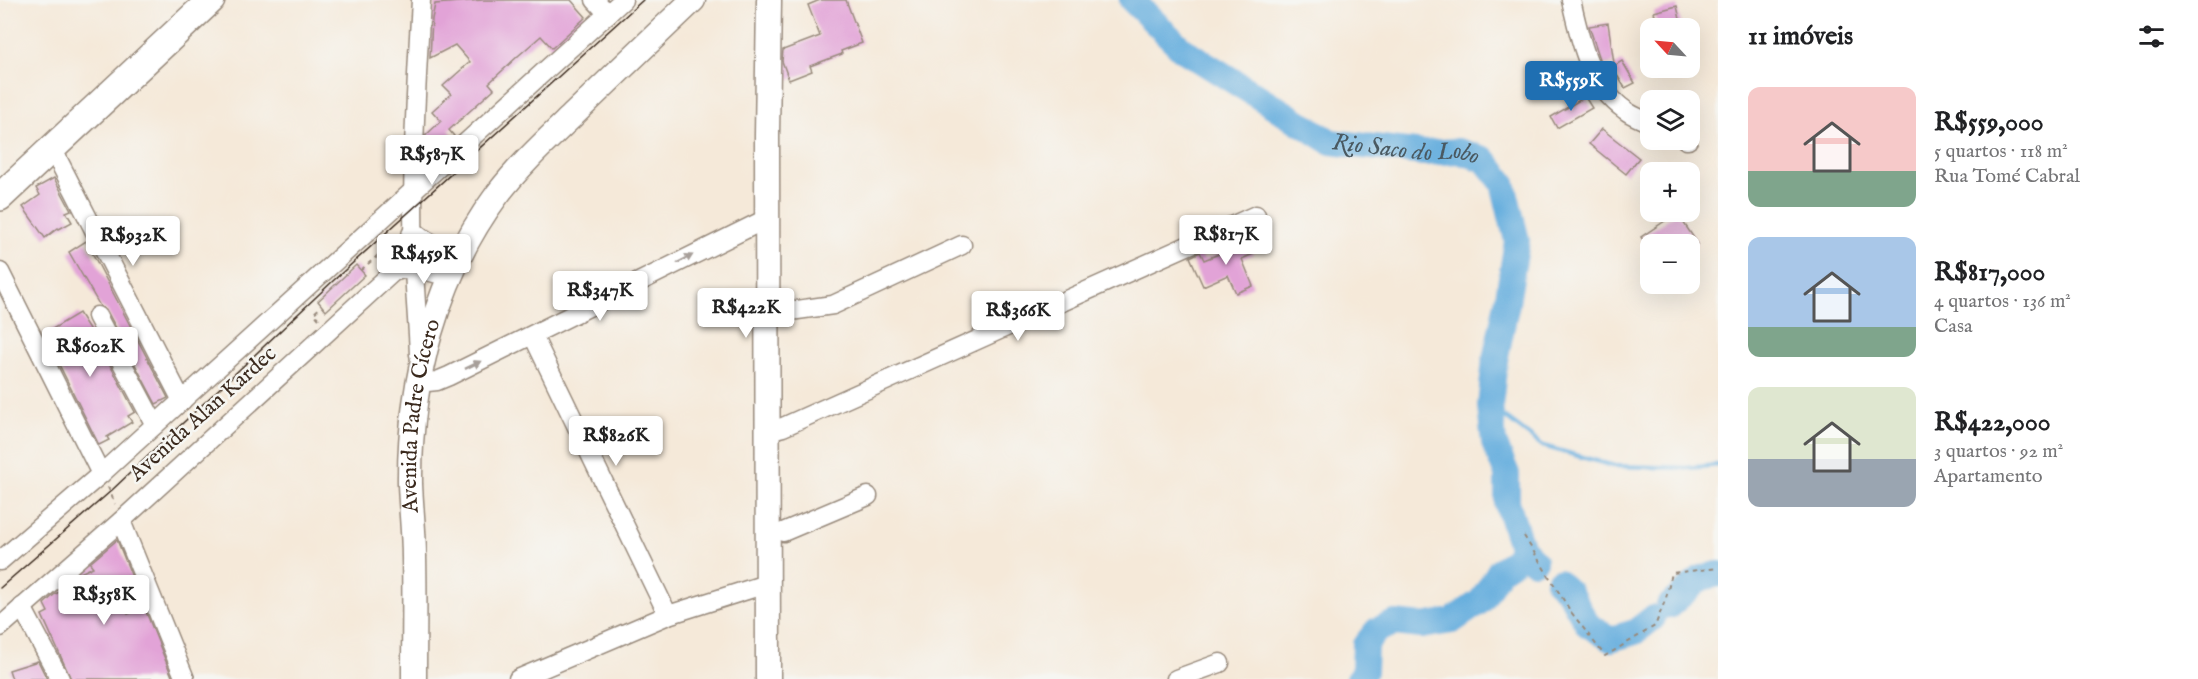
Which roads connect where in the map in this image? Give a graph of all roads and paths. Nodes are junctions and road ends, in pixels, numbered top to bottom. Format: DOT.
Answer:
graph roads {
  1 [pos="211,0"];
  2 [pos="421,0"];
  3 [pos="595,0"];
  4 [pos="624,0"];
  5 [pos="693,0"];
  6 [pos="769,0"];
  7 [pos="785,0"];
  8 [pos="1571,0"];
  9 [pos="608,14"];
  10 [pos="1640,118"];
  11 [pos="775,134"];
  12 [pos="52,150"];
  13 [pos="414,190"];
  14 [pos="0,197"];
  15 [pos="1256,215"];
  16 [pos="768,218"];
  17 [pos="414,235"];
  18 [pos="962,245"];
  19 [pos="386,247"];
  20 [pos="461,253"];
  21 [pos="376,257"];
  22 [pos="382,263"];
  23 [pos="414,268"];
  24 [pos="361,270"];
  25 [pos="0,272"];
  26 [pos="449,277"];
  27 [pos="322,306"];
  28 [pos="783,312"];
  29 [pos="314,314"];
  30 [pos="97,316"];
  31 [pos="533,336"];
  32 [pos="419,377"];
  33 [pos="182,401"];
  34 [pos="155,425"];
  35 [pos="775,429"];
  36 [pos="101,474"];
  37 [pos="868,496"];
  38 [pos="121,521"];
  39 [pos="783,532"];
  40 [pos="1524,536"];
  41 [pos="0,561"];
  42 [pos="1718,568"];
  43 [pos="768,583"];
  44 [pos="22,607"];
  45 [pos="668,615"];
  46 [pos="0,627"];
  47 [pos="1220,663"];
  48 [pos="60,679"];
  49 [pos="184,679"];
  50 [pos="414,679"];
  51 [pos="518,679"];
  52 [pos="768,679"];
  53 [pos="784,679"];
  54 [pos="1176,679"];
  1 -- 12 [label="highway"];
  2 -- 13 [label="street"];
  3 -- 9 [label="street"];
  4 -- 9 [label="street"];
  5 -- 20 [label="main road, Avenida Padre Cícero"];
  6 -- 11 [label="main road"];
  7 -- 11 [label="main road"];
  8 -- 10 [label="street"];
  9 -- 13 [label="street"];
  11 -- 16 [label="main road"];
  11 -- 28 [label="main road"];
  12 -- 14 [label="highway"];
  12 -- 33 [label="street"];
  13 -- 17 [label="street"];
  13 -- 33 [label="street"];
  15 -- 35 [label="street"];
  31 -- 16 [label="street, one-way"];
  16 -- 35 [label="main road"];
  17 -- 20 [label="main road"];
  17 -- 23 [label="street"];
  18 -- 28 [label="street"];
  19 -- 21 [label="path"];
  20 -- 26 [label="main road, Avenida Padre Cícero"];
  21 -- 22 [label="path"];
  21 -- 24 [label="path"];
  23 -- 26 [label="street"];
  23 -- 32 [label="street"];
  23 -- 38 [label="street, Avenida Alan Kardec"];
  25 -- 36 [label="street"];
  26 -- 32 [label="main road, Avenida Padre Cícero"];
  27 -- 29 [label="path"];
  28 -- 35 [label="main road"];
  30 -- 34 [label="street"];
  32 -- 31 [label="street, one-way"];
  31 -- 45 [label="street"];
  32 -- 50 [label="main road, Avenida Padre Cícero"];
  33 -- 34 [label="street"];
  34 -- 36 [label="street"];
  35 -- 39 [label="main road"];
  35 -- 43 [label="main road"];
  36 -- 38 [label="path"];
  36 -- 41 [label="street"];
  37 -- 39 [label="street"];
  38 -- 44 [label="street, Avenida Alan Kardec"];
  38 -- 49 [label="street"];
  39 -- 53 [label="main road"];
  40 -- 42 [label="path"];
  43 -- 45 [label="street"];
  43 -- 52 [label="main road"];
  44 -- 46 [label="street, Avenida Alan Kardec"];
  44 -- 48 [label="street"];
  45 -- 51 [label="street"];
  47 -- 54 [label="street"];
}
